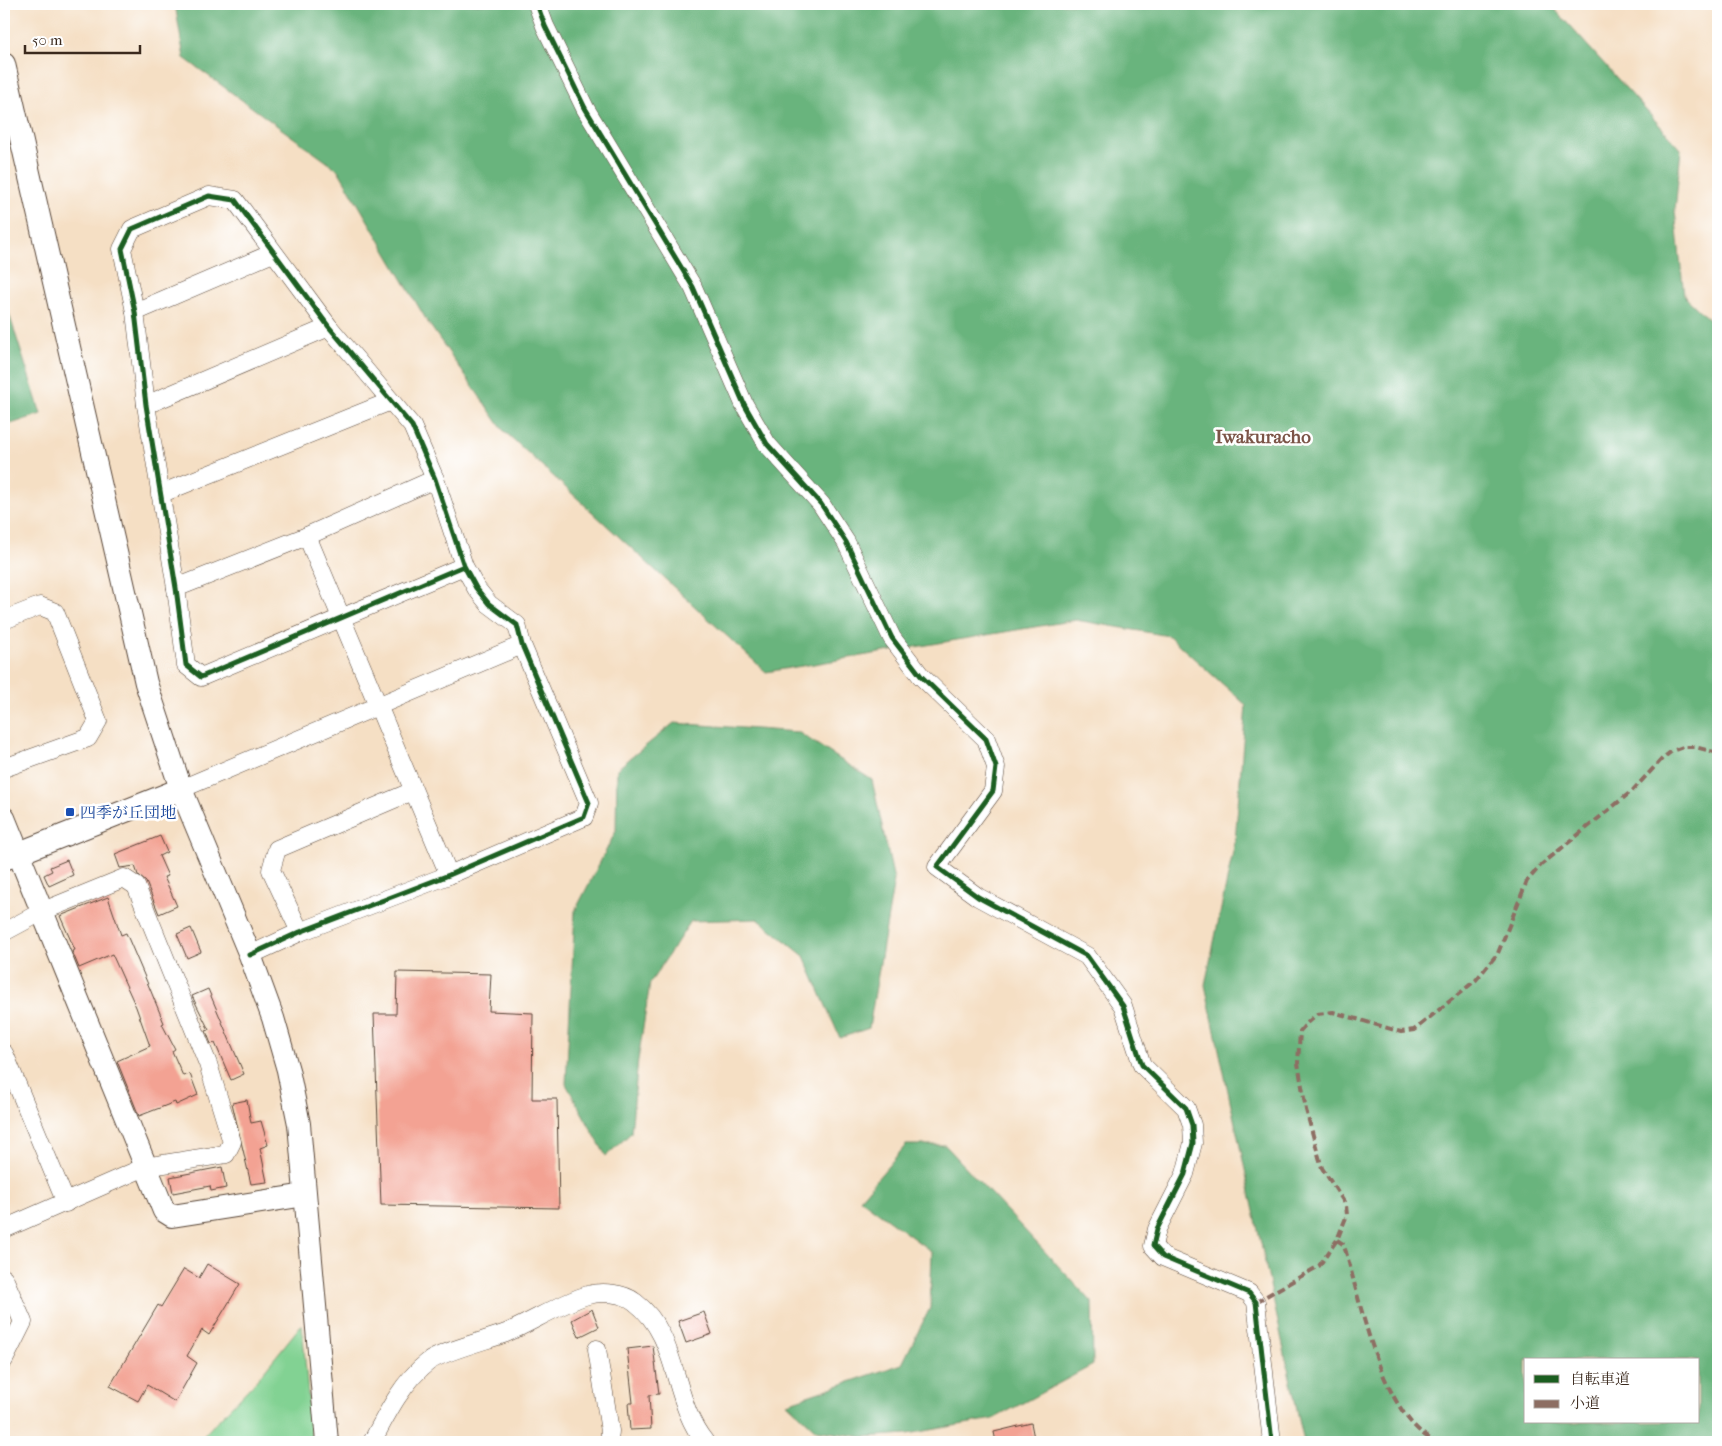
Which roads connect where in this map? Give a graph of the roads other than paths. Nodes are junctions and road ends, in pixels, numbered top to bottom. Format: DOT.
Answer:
graph roads {
  1 [pos="537,4"];
  2 [pos="4,64"];
  3 [pos="273,253"];
  4 [pos="135,312"];
  5 [pos="329,327"];
  6 [pos="391,401"];
  7 [pos="146,405"];
  8 [pos="435,479"];
  9 [pos="160,494"];
  10 [pos="307,536"];
  11 [pos="464,566"];
  12 [pos="176,588"];
  13 [pos="340,617"];
  14 [pos="4,620"];
  15 [pos="522,645"];
  16 [pos="379,706"];
  17 [pos="4,768"];
  18 [pos="181,789"];
  19 [pos="413,791"];
  20 [pos="4,818"];
  21 [pos="11,856"];
  22 [pos="449,875"];
  23 [pos="43,911"];
  24 [pos="4,932"];
  25 [pos="300,932"];
  26 [pos="250,955"];
  27 [pos="4,1053"];
  28 [pos="145,1167"];
  29 [pos="305,1195"];
  30 [pos="66,1203"];
  31 [pos="4,1229"];
  32 [pos="4,1278"];
  33 [pos="597,1349"];
  34 [pos="4,1360"];
  35 [pos="327,1442"];
  36 [pos="372,1442"];
  37 [pos="609,1442"];
  38 [pos="705,1442"];
  39 [pos="1272,1442"];
  1 -- 39 [label="street"];
  2 -- 18 [label="street"];
  3 -- 4 [label="street"];
  3 -- 4 [label="street"];
  3 -- 5 [label="street"];
  4 -- 7 [label="street"];
  5 -- 6 [label="street"];
  5 -- 7 [label="street"];
  6 -- 8 [label="street"];
  6 -- 9 [label="street"];
  7 -- 9 [label="street"];
  8 -- 10 [label="street"];
  8 -- 11 [label="street"];
  9 -- 12 [label="street"];
  10 -- 12 [label="street"];
  10 -- 13 [label="street"];
  11 -- 13 [label="street"];
  11 -- 15 [label="street"];
  12 -- 13 [label="street"];
  13 -- 16 [label="street"];
  14 -- 17 [label="street"];
  15 -- 16 [label="street"];
  15 -- 22 [label="street"];
  16 -- 18 [label="street"];
  16 -- 19 [label="street"];
  18 -- 21 [label="street"];
  18 -- 26 [label="street"];
  19 -- 22 [label="street"];
  19 -- 25 [label="street"];
  20 -- 21 [label="street"];
  21 -- 23 [label="street"];
  22 -- 25 [label="street"];
  23 -- 24 [label="street"];
  23 -- 28 [label="street"];
  23 -- 28 [label="street"];
  25 -- 26 [label="street"];
  26 -- 29 [label="street"];
  27 -- 30 [label="street"];
  28 -- 29 [label="street"];
  28 -- 30 [label="street"];
  29 -- 35 [label="street"];
  30 -- 31 [label="street"];
  32 -- 34 [label="street"];
  33 -- 37 [label="street"];
  36 -- 38 [label="street"];
}
